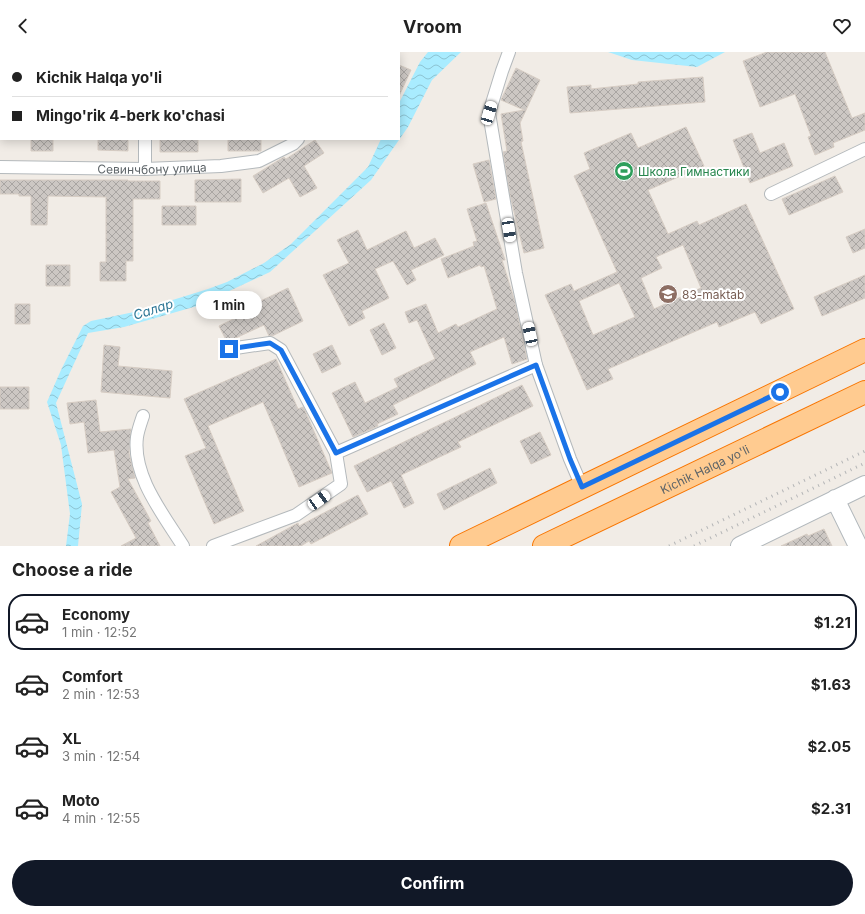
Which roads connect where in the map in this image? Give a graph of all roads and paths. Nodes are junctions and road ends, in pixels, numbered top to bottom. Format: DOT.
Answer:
graph roads {
  1 [pos="509,52"];
  2 [pos="145,140"];
  3 [pos="297,140"];
  4 [pos="865,149"];
  5 [pos="0,167"];
  6 [pos="145,169"];
  7 [pos="771,194"];
  8 [pos="229,349"];
  9 [pos="865,350"];
  10 [pos="536,365"];
  11 [pos="865,392"];
  12 [pos="143,416"];
  13 [pos="336,453"];
  14 [pos="865,485"];
  15 [pos="582,487"];
  16 [pos="835,499"];
  17 [pos="183,546"];
  18 [pos="213,546"];
  19 [pos="461,546"];
  20 [pos="544,546"];
  21 [pos="740,546"];
  22 [pos="858,546"];
  1 -- 10 [label="street"];
  2 -- 6 [label="street"];
  3 -- 6 [label="street, Севинчбону улица"];
  4 -- 7 [label="street"];
  5 -- 6 [label="street, Севинчбону улица"];
  8 -- 13 [label="street"];
  9 -- 15 [label="highway"];
  10 -- 13 [label="street"];
  10 -- 15 [label="street"];
  11 -- 20 [label="highway, Kichik Halqa yo'li"];
  12 -- 17 [label="street"];
  13 -- 18 [label="street"];
  14 -- 16 [label="street"];
  15 -- 19 [label="highway"];
  16 -- 21 [label="street"];
  16 -- 22 [label="street"];
}
